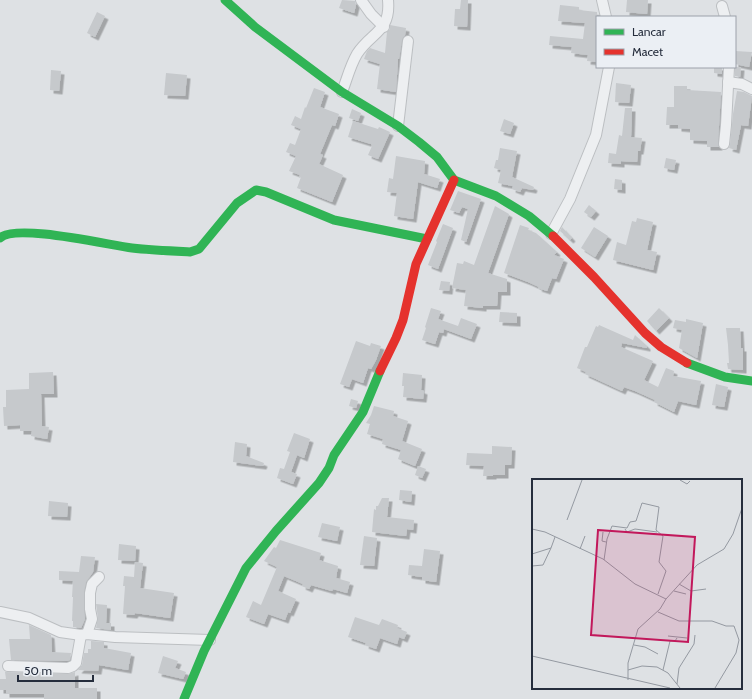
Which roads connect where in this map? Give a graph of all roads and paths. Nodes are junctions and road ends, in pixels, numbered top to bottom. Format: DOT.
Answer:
graph roads {
  1 [pos="225,0"];
  2 [pos="361,0"];
  3 [pos="388,0"];
  4 [pos="602,0"];
  5 [pos="722,6"];
  6 [pos="606,16"];
  7 [pos="725,16"];
  8 [pos="384,27"];
  9 [pos="408,41"];
  10 [pos="609,68"];
  11 [pos="729,68"];
  12 [pos="728,82"];
  13 [pos="752,89"];
  14 [pos="342,92"];
  15 [pos="398,126"];
  16 [pos="724,144"];
  17 [pos="454,180"];
  18 [pos="551,234"];
  19 [pos="0,238"];
  20 [pos="427,239"];
  21 [pos="752,381"];
  22 [pos="99,577"];
  23 [pos="0,612"];
  24 [pos="84,635"];
  25 [pos="210,640"];
  26 [pos="8,666"];
  27 [pos="184,699"];
  1 -- 14 [label="street"];
  2 -- 8 [label="street"];
  3 -- 8 [label="street"];
  4 -- 6 [label="street"];
  5 -- 7 [label="street"];
  8 -- 14 [label="street"];
  9 -- 15 [label="street"];
  10 -- 18 [label="street"];
  11 -- 12 [label="street"];
  12 -- 13 [label="street"];
  12 -- 16 [label="street"];
  14 -- 15 [label="street"];
  15 -- 17 [label="street"];
  17 -- 18 [label="street"];
  17 -- 20 [label="street"];
  18 -- 21 [label="street"];
  19 -- 20 [label="street"];
  20 -- 25 [label="street"];
  22 -- 24 [label="street"];
  23 -- 24 [label="street"];
  24 -- 25 [label="street"];
  24 -- 26 [label="street"];
  25 -- 27 [label="street"];
}
